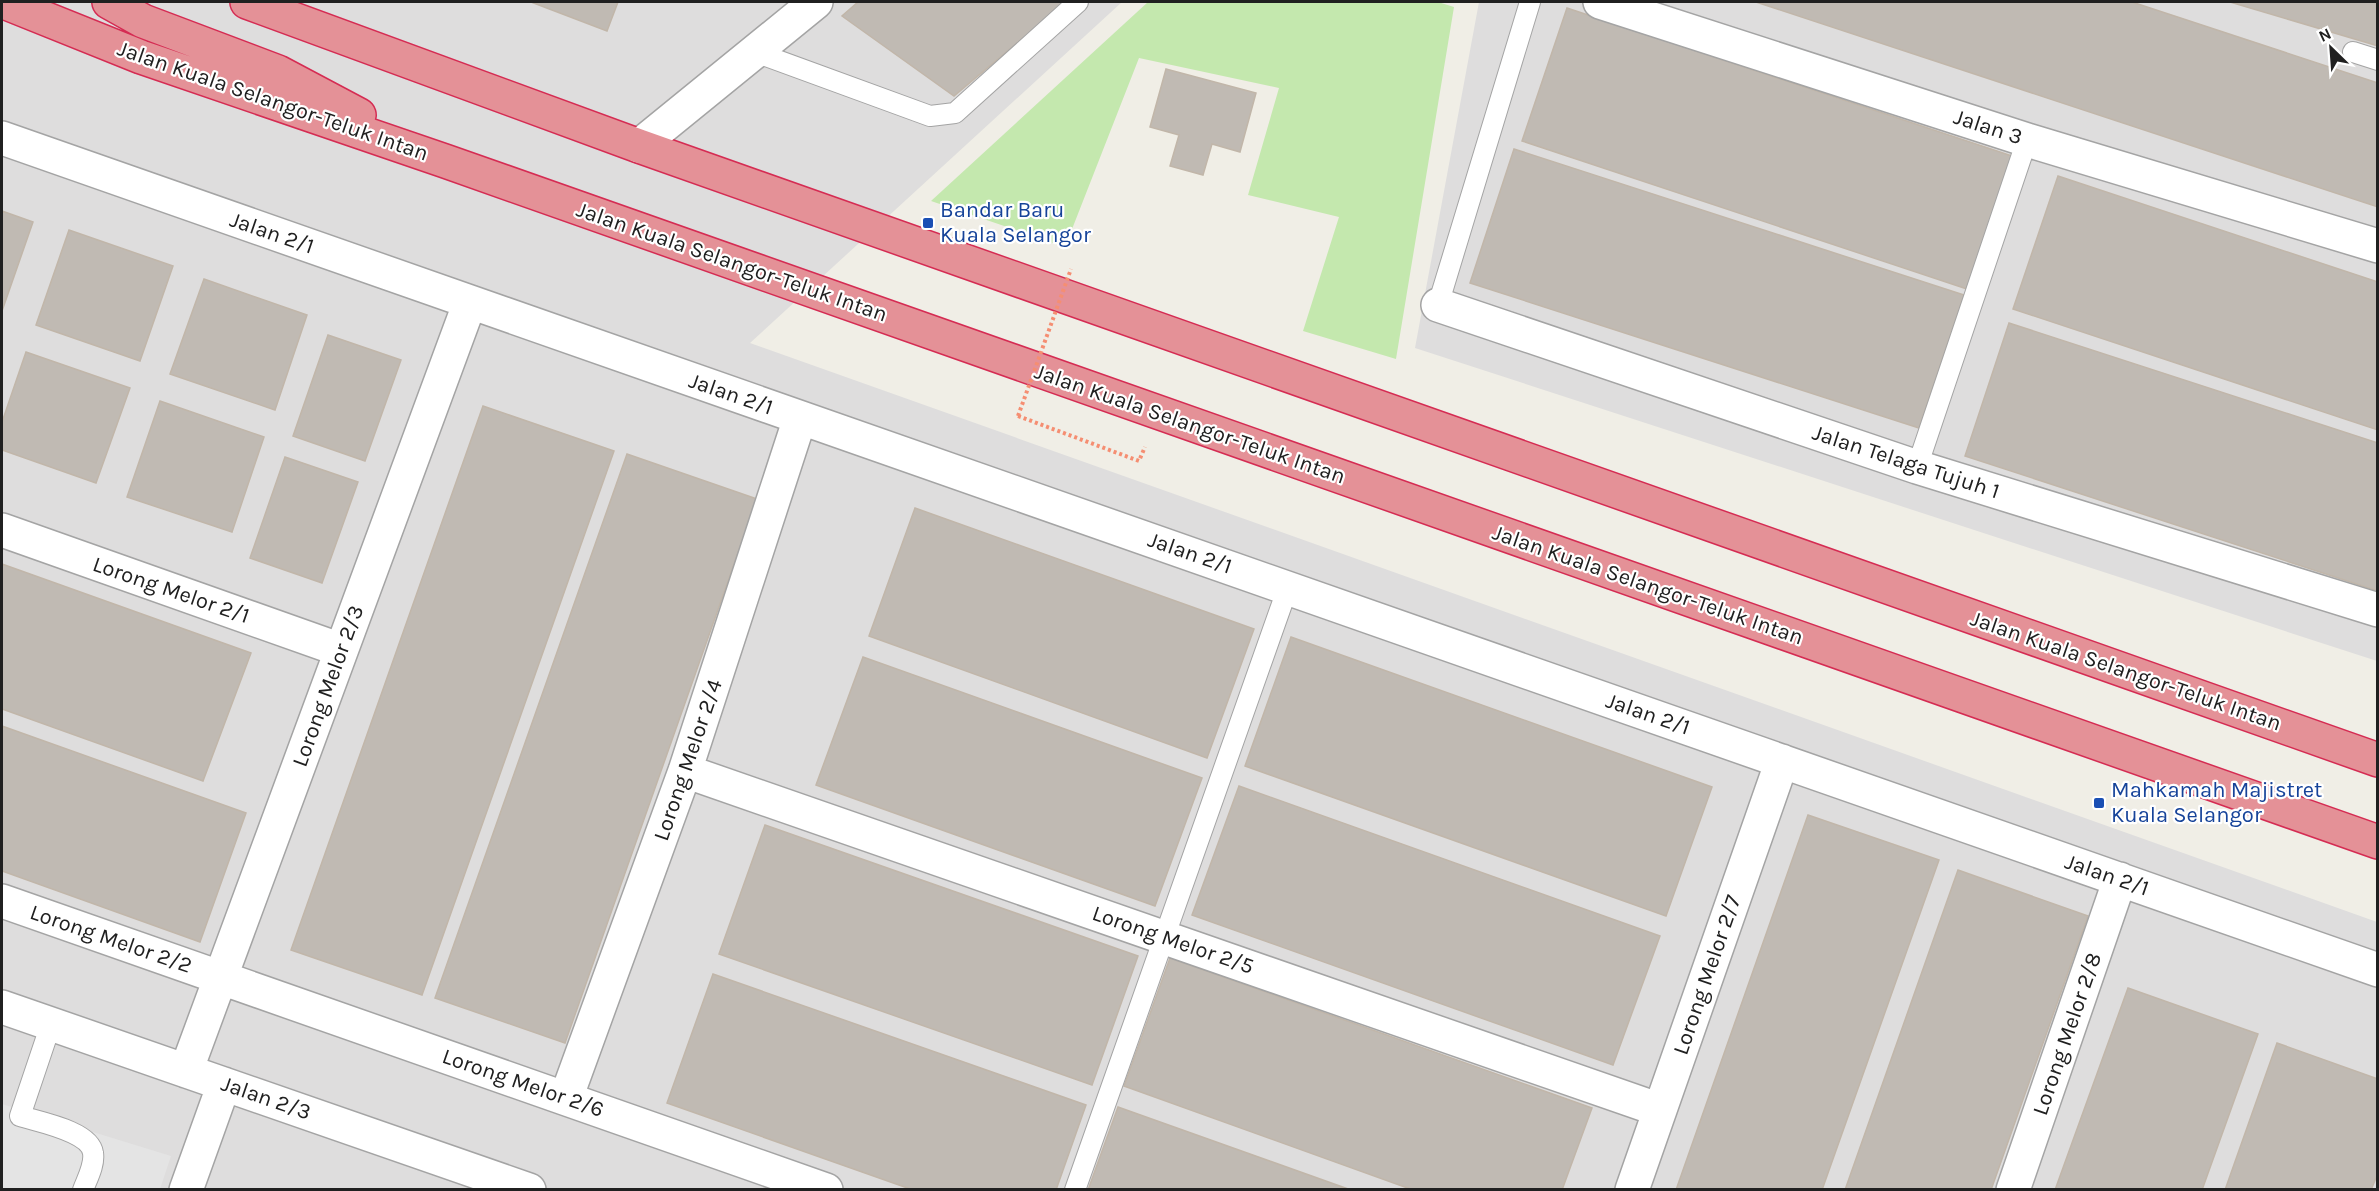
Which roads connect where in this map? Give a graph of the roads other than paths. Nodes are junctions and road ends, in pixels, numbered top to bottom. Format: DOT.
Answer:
graph roads {
  1 [pos="4,2"];
  2 [pos="109,2"];
  3 [pos="247,2"];
  4 [pos="816,2"];
  5 [pos="1078,2"];
  6 [pos="1530,2"];
  7 [pos="1600,2"];
  8 [pos="755,52"];
  9 [pos="2353,52"];
  10 [pos="2378,60"];
  11 [pos="2,138"];
  12 [pos="2027,140"];
  13 [pos="639,146"];
  14 [pos="445,161"];
  15 [pos="2378,246"];
  16 [pos="470,302"];
  17 [pos="1438,305"];
  18 [pos="800,418"];
  19 [pos="1917,467"];
  20 [pos="2,530"];
  21 [pos="1288,587"];
  22 [pos="2378,610"];
  23 [pos="341,650"];
  24 [pos="2378,760"];
  25 [pos="1782,761"];
  26 [pos="686,771"];
  27 [pos="2378,842"];
  28 [pos="2120,879"];
  29 [pos="2,902"];
  30 [pos="1164,937"];
  31 [pos="2378,970"];
  32 [pos="220,976"];
  33 [pos="2,1007"];
  34 [pos="51,1024"];
  35 [pos="186,1071"];
  36 [pos="224,1084"];
  37 [pos="566,1098"];
  38 [pos="1660,1110"];
  39 [pos="11,1113"];
  40 [pos="83,1190"];
  41 [pos="186,1190"];
  42 [pos="530,1190"];
  43 [pos="826,1190"];
  44 [pos="1075,1190"];
  45 [pos="1632,1190"];
  46 [pos="2013,1190"];
  1 -- 14 [label="highway, Jalan Kuala Selangor-Teluk Intan"];
  2 -- 14 [label="highway"];
  3 -- 13 [label="highway, Jalan Kuala Selangor-Teluk Intan"];
  4 -- 8 [label="street"];
  5 -- 8 [label="lane"];
  6 -- 17 [label="lane"];
  7 -- 12 [label="street, Jalan 3"];
  8 -- 13 [label="street"];
  9 -- 10 [label="lane"];
  11 -- 16 [label="street, Jalan 2/1"];
  12 -- 15 [label="street, Jalan 3"];
  12 -- 19 [label="lane"];
  13 -- 24 [label="highway, Jalan Kuala Selangor-Teluk Intan"];
  14 -- 27 [label="highway, Jalan Kuala Selangor-Teluk Intan"];
  16 -- 18 [label="street, Jalan 2/1"];
  16 -- 23 [label="street, Lorong Melor 2/3"];
  17 -- 19 [label="street, Jalan Telaga Tujuh 1"];
  18 -- 21 [label="street, Jalan 2/1"];
  18 -- 26 [label="street, Lorong Melor 2/4"];
  19 -- 22 [label="street, Jalan Telaga Tujuh 1"];
  20 -- 23 [label="street, Lorong Melor 2/1"];
  21 -- 25 [label="street, Jalan 2/1"];
  21 -- 30 [label="lane"];
  23 -- 32 [label="street, Lorong Melor 2/3"];
  25 -- 28 [label="street, Jalan 2/1"];
  25 -- 38 [label="street, Lorong Melor 2/7"];
  26 -- 30 [label="street, Lorong Melor 2/5"];
  26 -- 37 [label="street, Lorong Melor 2/4"];
  28 -- 31 [label="street, Jalan 2/1"];
  28 -- 46 [label="street, Lorong Melor 2/8"];
  29 -- 32 [label="street, Lorong Melor 2/2"];
  30 -- 38 [label="street, Lorong Melor 2/5"];
  30 -- 44 [label="lane"];
  32 -- 35 [label="street, Lorong Melor 2/3"];
  32 -- 37 [label="street, Lorong Melor 2/6"];
  33 -- 34 [label="street, Jalan 2/3"];
  34 -- 35 [label="street, Jalan 2/3"];
  34 -- 39 [label="lane"];
  35 -- 36 [label="street, Jalan 2/3"];
  36 -- 41 [label="street"];
  36 -- 42 [label="street, Jalan 2/3"];
  37 -- 43 [label="street, Lorong Melor 2/6"];
  38 -- 45 [label="street, Lorong Melor 2/7"];
  39 -- 40 [label="lane"];
}
